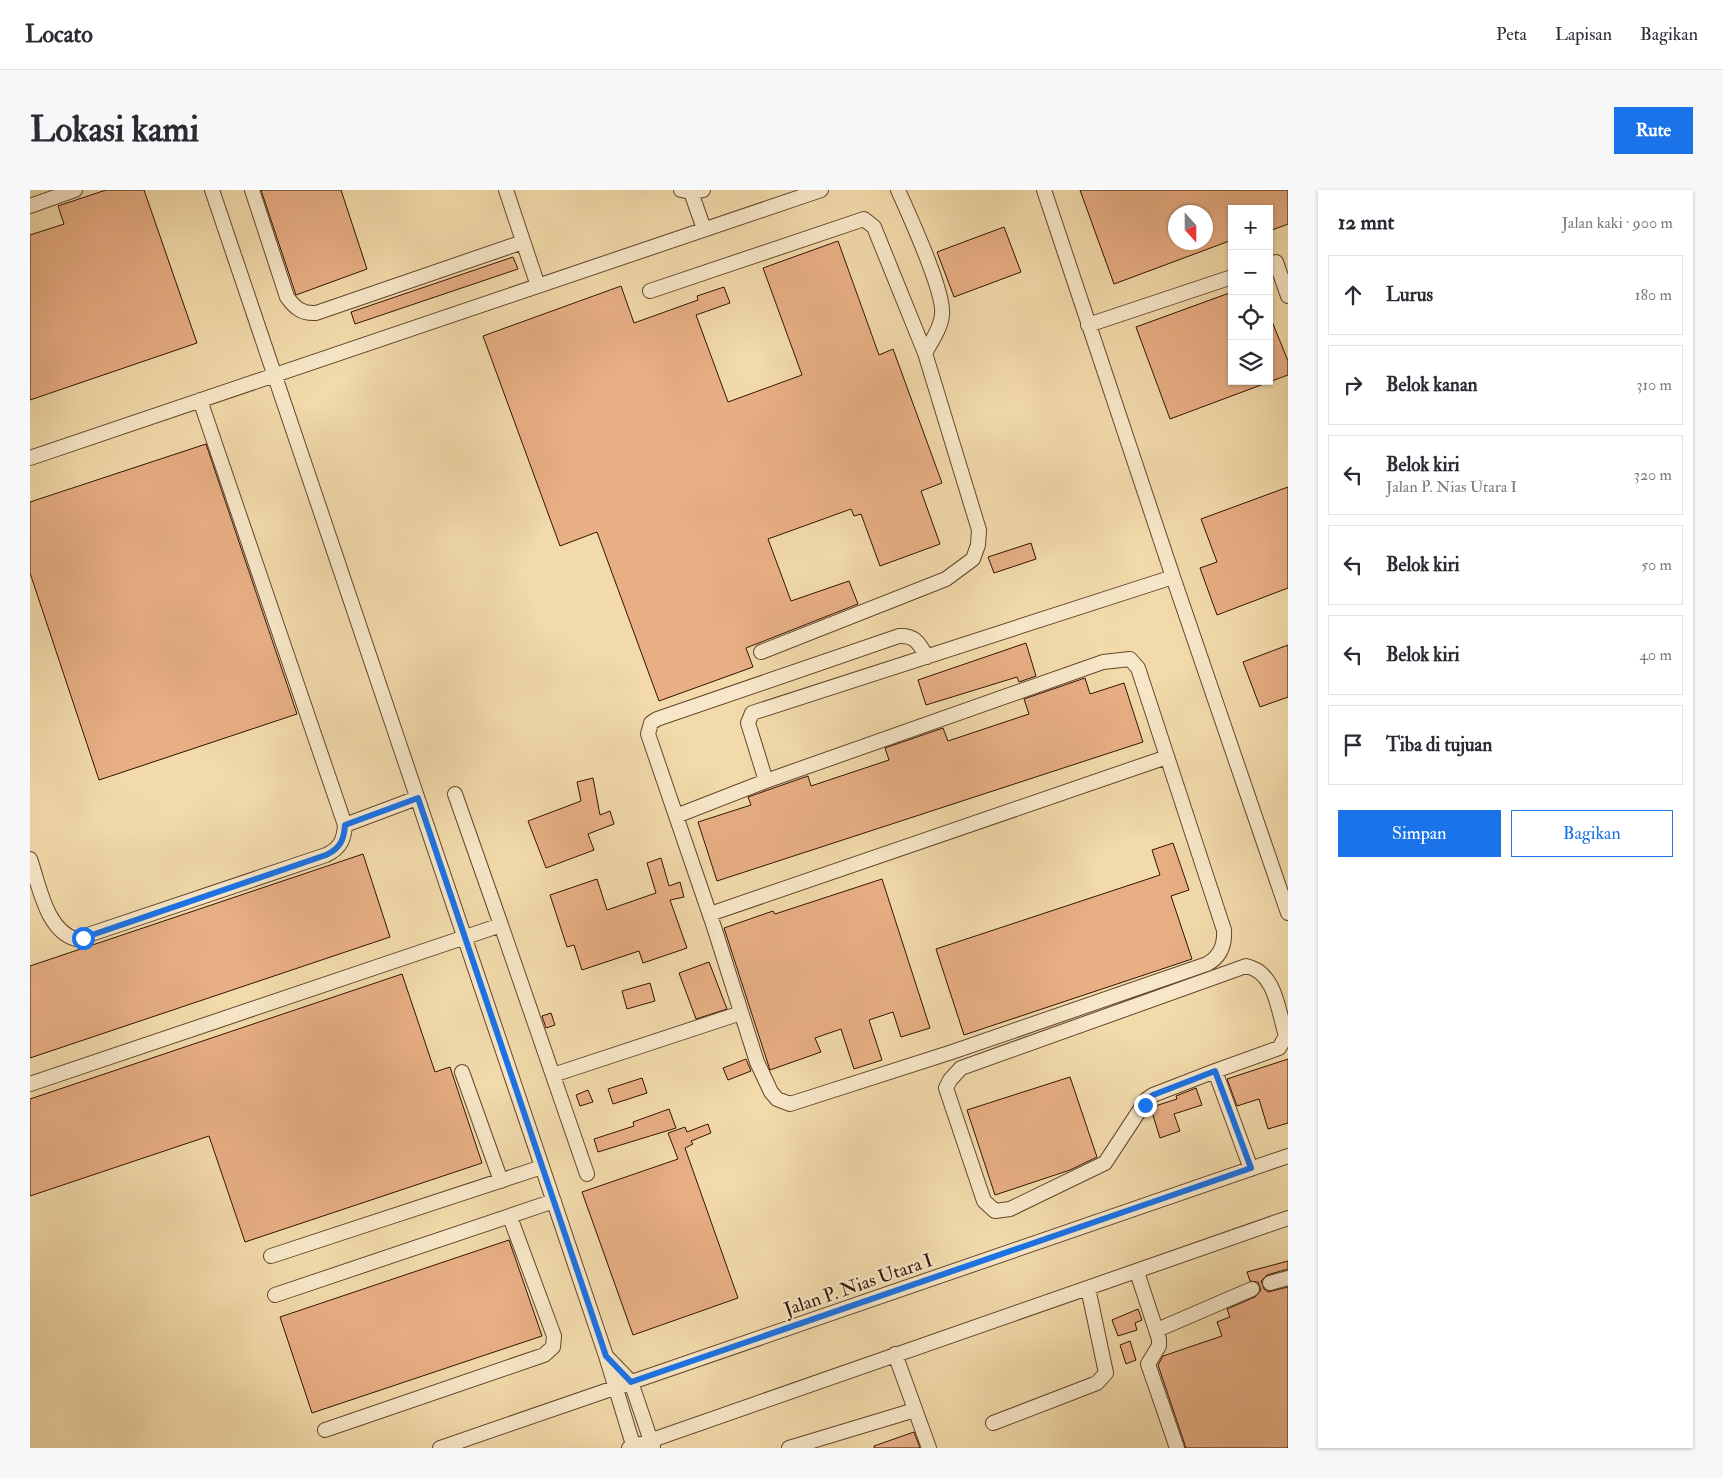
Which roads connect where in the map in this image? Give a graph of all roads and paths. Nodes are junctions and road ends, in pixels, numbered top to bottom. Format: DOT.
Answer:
graph roads {
  1 [pos="74,190"];
  2 [pos="212,190"];
  3 [pos="252,190"];
  4 [pos="506,190"];
  5 [pos="821,190"];
  6 [pos="898,190"];
  7 [pos="1044,190"];
  8 [pos="692,191"];
  9 [pos="30,206"];
  10 [pos="704,229"];
  11 [pos="523,242"];
  12 [pos="1278,261"];
  13 [pos="1228,278"];
  14 [pos="538,286"];
  15 [pos="650,291"];
  16 [pos="1288,296"];
  17 [pos="1088,326"];
  18 [pos="925,354"];
  19 [pos="275,375"];
  20 [pos="200,400"];
  21 [pos="30,458"];
  22 [pos="1173,577"];
  23 [pos="761,652"];
  24 [pos="927,657"];
  25 [pos="1167,757"];
  26 [pos="766,781"];
  27 [pos="455,794"];
  28 [pos="418,798"];
  29 [pos="676,816"];
  30 [pos="345,825"];
  31 [pos="30,859"];
  32 [pos="1288,913"];
  33 [pos="710,914"];
  34 [pos="501,925"];
  35 [pos="464,936"];
  36 [pos="741,1013"];
  37 [pos="1215,1071"];
  38 [pos="462,1072"];
  39 [pos="553,1075"];
  40 [pos="30,1084"];
  41 [pos="1288,1156"];
  42 [pos="542,1167"];
  43 [pos="1251,1168"];
  44 [pos="587,1174"];
  45 [pos="501,1181"];
  46 [pos="554,1201"];
  47 [pos="510,1217"];
  48 [pos="1288,1218"];
  49 [pos="271,1256"];
  50 [pos="1136,1272"];
  51 [pos="1288,1278"];
  52 [pos="1270,1283"];
  53 [pos="1088,1288"];
  54 [pos="1252,1289"];
  55 [pos="274,1295"];
  56 [pos="1157,1330"];
  57 [pos="895,1354"];
  58 [pos="606,1356"];
  59 [pos="631,1382"];
  60 [pos="614,1390"];
  61 [pos="915,1410"];
  62 [pos="993,1423"];
  63 [pos="325,1430"];
  64 [pos="652,1444"];
  65 [pos="440,1448"];
  66 [pos="632,1448"];
  67 [pos="789,1448"];
  68 [pos="929,1448"];
  69 [pos="1176,1448"];
  1 -- 9 [label="street"];
  2 -- 19 [label="street"];
  3 -- 11 [label="street"];
  4 -- 11 [label="street"];
  5 -- 10 [label="street"];
  6 -- 18 [label="street"];
  7 -- 17 [label="street"];
  8 -- 10 [label="street"];
  10 -- 14 [label="street"];
  11 -- 14 [label="street"];
  12 -- 16 [label="street"];
  13 -- 17 [label="street"];
  14 -- 19 [label="street"];
  15 -- 18 [label="street"];
  17 -- 22 [label="street"];
  18 -- 23 [label="street"];
  19 -- 20 [label="street"];
  19 -- 28 [label="street"];
  20 -- 21 [label="street"];
  20 -- 30 [label="street"];
  22 -- 24 [label="street"];
  22 -- 32 [label="street"];
  24 -- 26 [label="street"];
  24 -- 29 [label="street"];
  25 -- 26 [label="street"];
  25 -- 33 [label="street"];
  25 -- 36 [label="street"];
  26 -- 29 [label="street"];
  27 -- 34 [label="street"];
  28 -- 30 [label="street"];
  28 -- 35 [label="street"];
  29 -- 33 [label="street"];
  30 -- 31 [label="street"];
  33 -- 36 [label="street"];
  34 -- 35 [label="street"];
  34 -- 39 [label="street"];
  35 -- 40 [label="street"];
  35 -- 42 [label="street"];
  36 -- 39 [label="street"];
  37 -- 37 [label="street"];
  37 -- 43 [label="street"];
  38 -- 45 [label="street"];
  39 -- 44 [label="street"];
  41 -- 43 [label="street, Jalan P. Nias Utara I"];
  42 -- 45 [label="street"];
  42 -- 46 [label="street"];
  43 -- 59 [label="street, Jalan P. Nias Utara I"];
  45 -- 49 [label="street"];
  46 -- 47 [label="street"];
  46 -- 58 [label="street"];
  47 -- 55 [label="street"];
  47 -- 63 [label="street"];
  48 -- 50 [label="street"];
  50 -- 53 [label="street"];
  50 -- 56 [label="street"];
  51 -- 52 [label="street"];
  53 -- 57 [label="street"];
  53 -- 62 [label="street"];
  54 -- 56 [label="street"];
  56 -- 69 [label="street"];
  57 -- 61 [label="street"];
  57 -- 64 [label="street"];
  58 -- 59 [label="street"];
  58 -- 60 [label="street"];
  59 -- 60 [label="street, Jalan P. Nias Utara I"];
  59 -- 64 [label="street"];
  60 -- 65 [label="street, Jalan P. Nias Utara I"];
  60 -- 66 [label="street"];
  61 -- 67 [label="street"];
  61 -- 68 [label="street"];
  64 -- 66 [label="street"];
}
